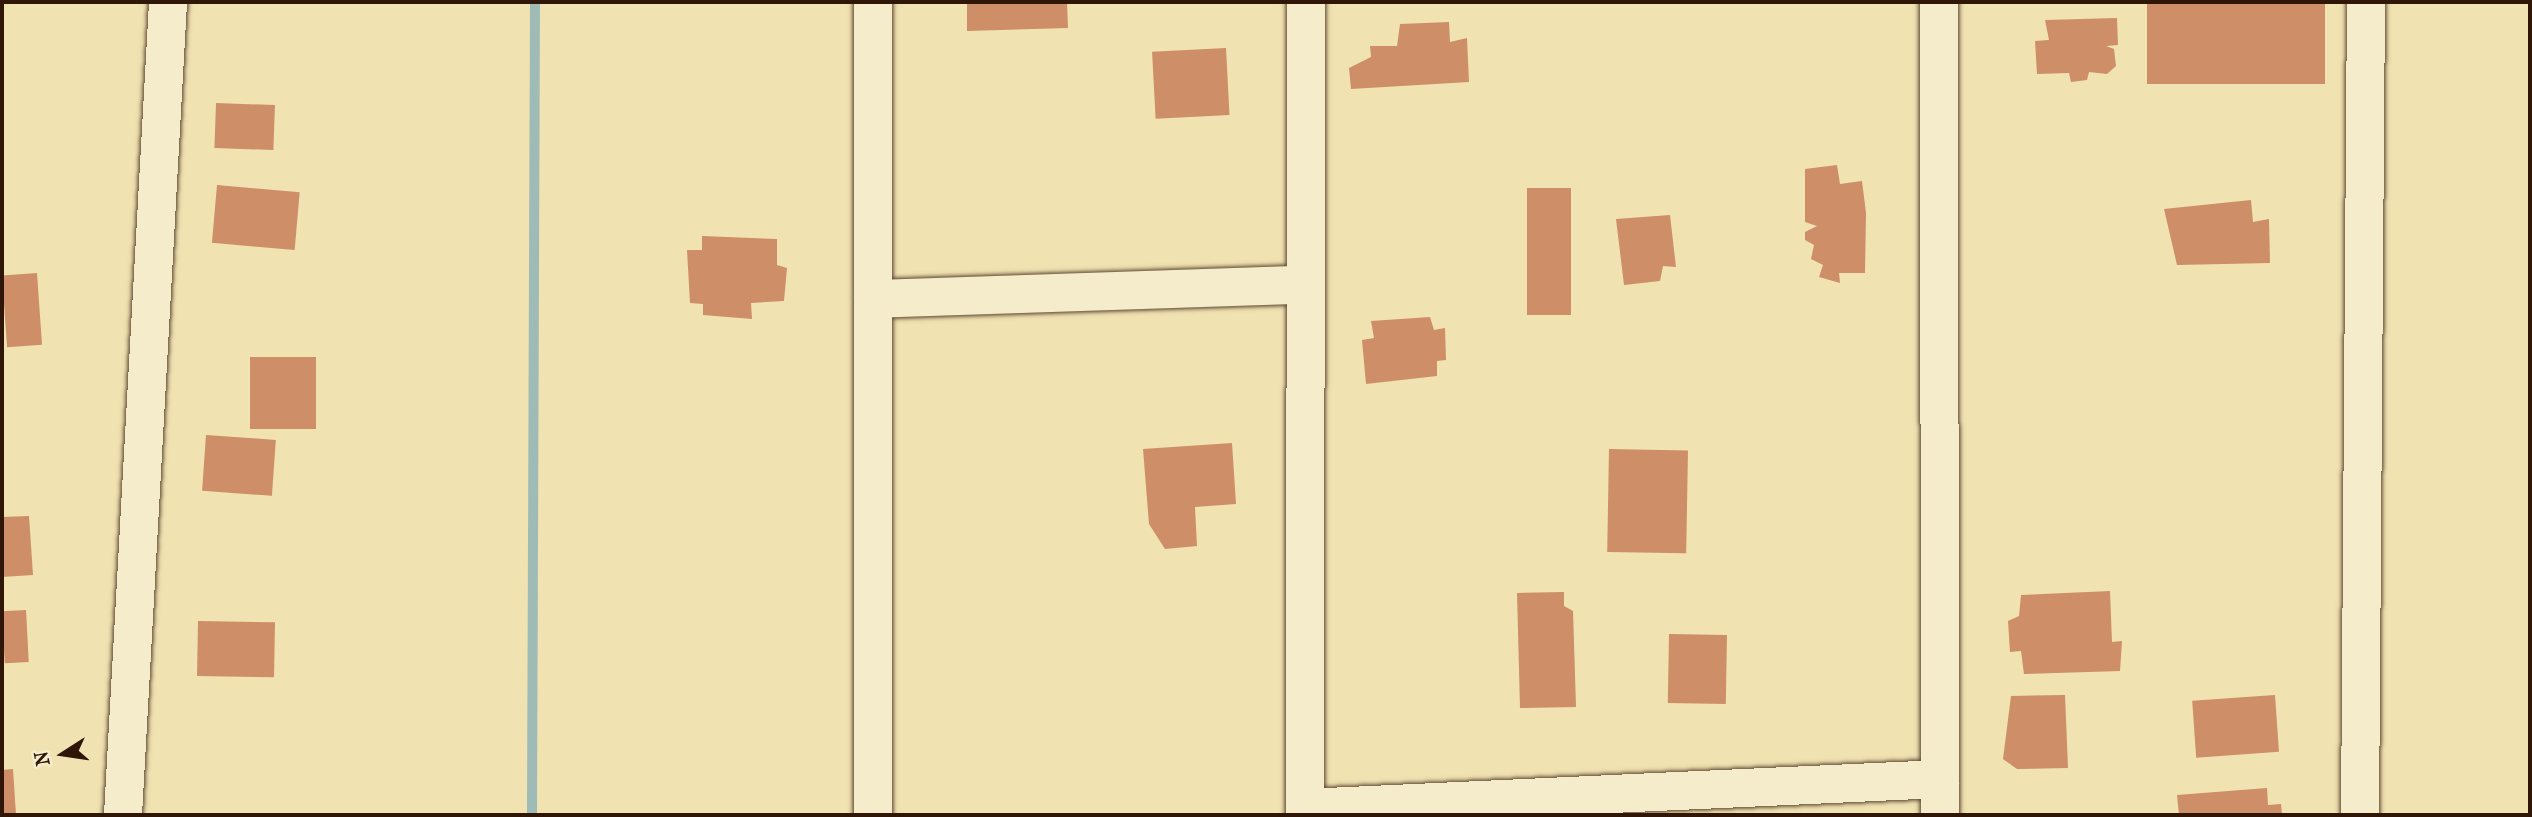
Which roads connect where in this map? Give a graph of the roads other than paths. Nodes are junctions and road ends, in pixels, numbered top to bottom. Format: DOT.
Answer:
graph roads {
  1 [pos="168,2"];
  2 [pos="873,2"];
  3 [pos="1306,2"];
  4 [pos="1939,2"];
  5 [pos="2366,2"];
  6 [pos="1305,285"];
  7 [pos="873,299"];
  8 [pos="1940,797"];
  9 [pos="1305,812"];
  10 [pos="123,815"];
  11 [pos="873,815"];
  12 [pos="2360,815"];
  1 -- 10 [label="street"];
  2 -- 7 [label="street"];
  3 -- 6 [label="street"];
  4 -- 8 [label="street"];
  5 -- 12 [label="street"];
  6 -- 7 [label="street"];
  6 -- 9 [label="street"];
  7 -- 11 [label="street"];
  8 -- 9 [label="street"];
}
